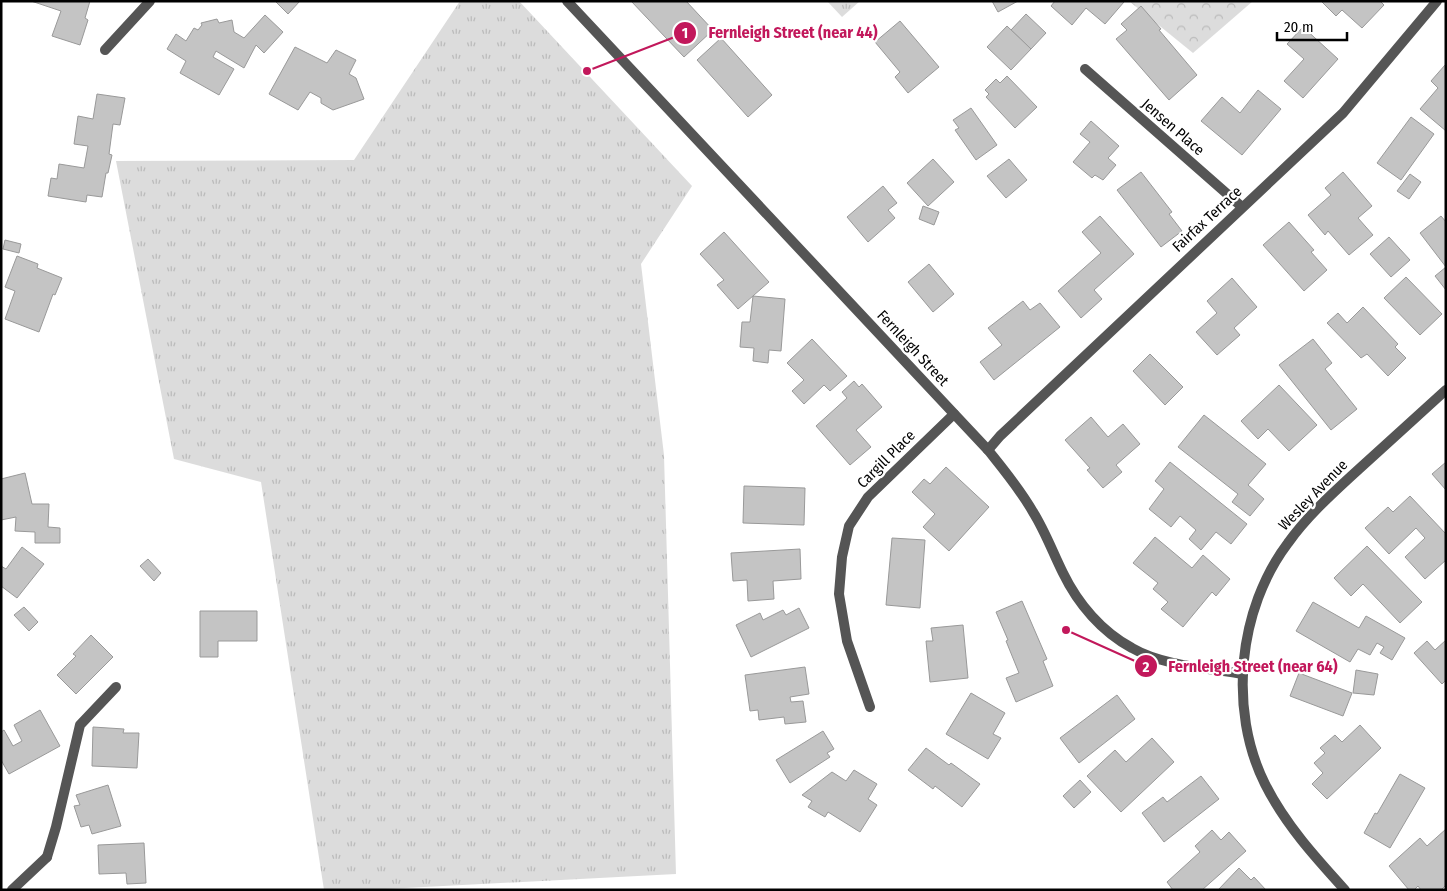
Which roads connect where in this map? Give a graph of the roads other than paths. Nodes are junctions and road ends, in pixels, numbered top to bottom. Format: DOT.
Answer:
graph roads {
  1 [pos="150,1"];
  2 [pos="567,1"];
  3 [pos="1437,1"];
  4 [pos="105,50"];
  5 [pos="1085,69"];
  6 [pos="1242,207"];
  7 [pos="1446,390"];
  8 [pos="954,414"];
  9 [pos="988,450"];
  10 [pos="1243,674"];
  11 [pos="116,687"];
  12 [pos="870,707"];
  13 [pos="12,890"];
  14 [pos="1345,890"];
  1 -- 4 [label="street"];
  2 -- 8 [label="street, Fernleigh Street"];
  3 -- 6 [label="street, Fairfax Terrace"];
  5 -- 6 [label="street, Jensen Place"];
  6 -- 9 [label="street, Fairfax Terrace"];
  7 -- 10 [label="street, Wesley Avenue"];
  8 -- 9 [label="street, Fernleigh Street"];
  8 -- 12 [label="street, Cargill Place"];
  9 -- 10 [label="street, Fernleigh Street"];
  10 -- 14 [label="street, Wesley Avenue"];
  11 -- 13 [label="street"];
}
